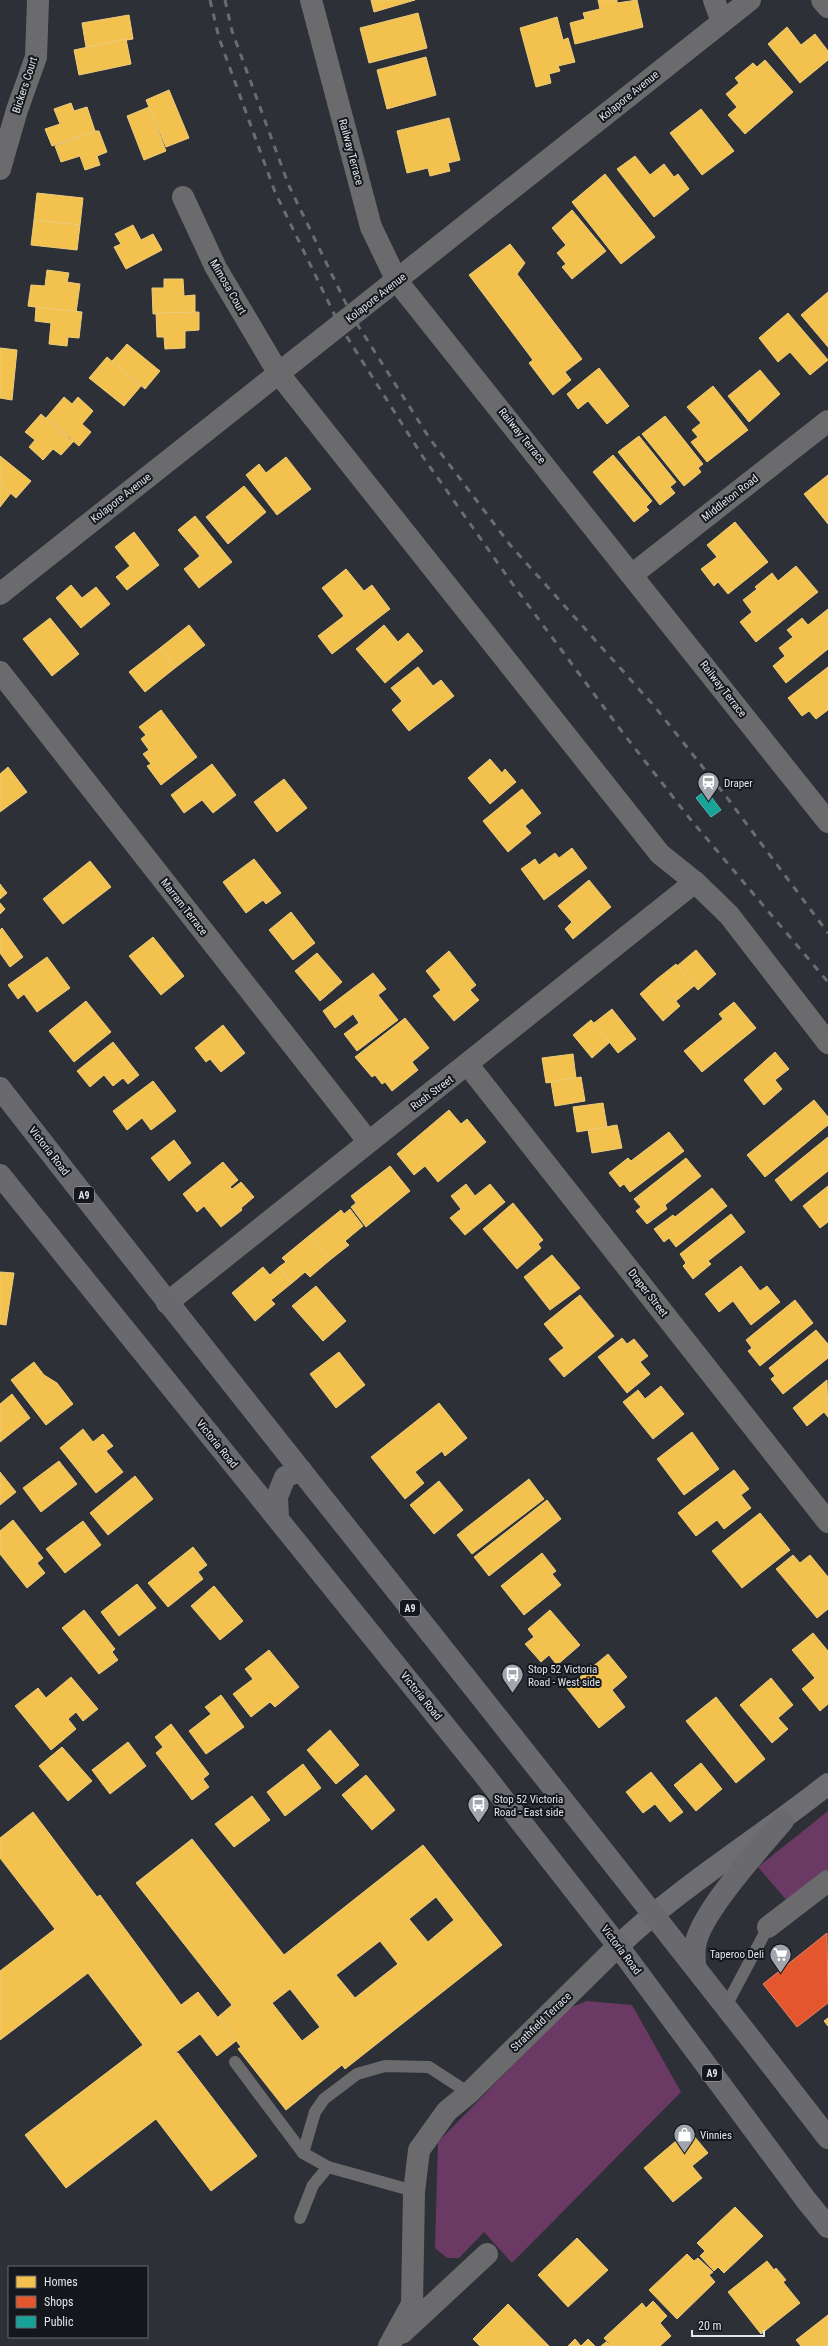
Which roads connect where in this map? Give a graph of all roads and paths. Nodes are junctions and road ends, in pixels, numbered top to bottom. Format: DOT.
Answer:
graph roads {
  1 [pos="38,0"];
  2 [pos="311,0"];
  3 [pos="714,0"];
  4 [pos="750,0"];
  5 [pos="822,0"];
  6 [pos="828,8"];
  7 [pos="722,22"];
  8 [pos="0,169"];
  9 [pos="184,197"];
  10 [pos="397,281"];
  11 [pos="279,374"];
  12 [pos="828,422"];
  13 [pos="633,574"];
  14 [pos="0,594"];
  15 [pos="0,672"];
  16 [pos="828,822"];
  17 [pos="695,882"];
  18 [pos="828,1043"];
  19 [pos="468,1065"];
  20 [pos="0,1088"];
  21 [pos="368,1141"];
  22 [pos="0,1175"];
  23 [pos="167,1303"];
  24 [pos="301,1470"];
  25 [pos="278,1519"];
  26 [pos="828,1522"];
  27 [pos="828,1784"];
  28 [pos="783,1820"];
  29 [pos="828,1881"];
  30 [pos="652,1914"];
  31 [pos="768,1927"];
  32 [pos="618,1946"];
  33 [pos="695,1966"];
  34 [pos="726,2006"];
  35 [pos="235,2062"];
  36 [pos="469,2092"];
  37 [pos="828,2138"];
  38 [pos="303,2153"];
  39 [pos="328,2167"];
  40 [pos="414,2191"];
  41 [pos="300,2218"];
  42 [pos="828,2227"];
  43 [pos="488,2254"];
  44 [pos="391,2344"];
  1 -- 8 [label="street, Bickers Court"];
  2 -- 10 [label="street, Railway Terrace"];
  3 -- 7 [label="street"];
  4 -- 7 [label="street, Kolapore Avenue"];
  5 -- 6 [label="street"];
  7 -- 10 [label="street, Kolapore Avenue"];
  9 -- 11 [label="street, Mimosa Court"];
  10 -- 11 [label="street, Kolapore Avenue"];
  10 -- 13 [label="street, Railway Terrace"];
  11 -- 14 [label="street, Kolapore Avenue"];
  11 -- 17 [label="street"];
  12 -- 13 [label="street, Middleton Road"];
  13 -- 16 [label="street, Railway Terrace"];
  15 -- 21 [label="street, Marram Terrace"];
  17 -- 18 [label="street"];
  17 -- 19 [label="street, Rush Street"];
  19 -- 21 [label="street, Rush Street"];
  19 -- 26 [label="street, Draper Street"];
  20 -- 23 [label="highway, Victoria Road / A9"];
  21 -- 23 [label="street, Rush Street"];
  22 -- 25 [label="highway, Victoria Road / A9"];
  23 -- 24 [label="highway, Victoria Road / A9"];
  24 -- 25 [label="highway"];
  24 -- 30 [label="highway, Victoria Road / A9"];
  25 -- 32 [label="highway, Victoria Road / A9"];
  27 -- 28 [label="main road, Strathfield Terrace"];
  28 -- 30 [label="main road, Strathfield Terrace"];
  28 -- 33 [label="highway"];
  29 -- 31 [label="street"];
  30 -- 32 [label="main road, Strathfield Terrace"];
  30 -- 33 [label="highway, Victoria Road / A9"];
  31 -- 34 [label="lane"];
  32 -- 36 [label="street, Strathfield Terrace"];
  32 -- 42 [label="highway, Victoria Road / A9"];
  33 -- 34 [label="highway, Victoria Road / A9"];
  34 -- 37 [label="highway, Victoria Road / A9"];
  35 -- 38 [label="lane"];
  36 -- 38 [label="lane"];
  36 -- 40 [label="street, Strathfield Terrace"];
  38 -- 39 [label="lane"];
  39 -- 40 [label="lane"];
  39 -- 41 [label="lane"];
  40 -- 44 [label="street, Strathfield Terrace"];
  43 -- 44 [label="street, Strathfield Terrace"];
}
